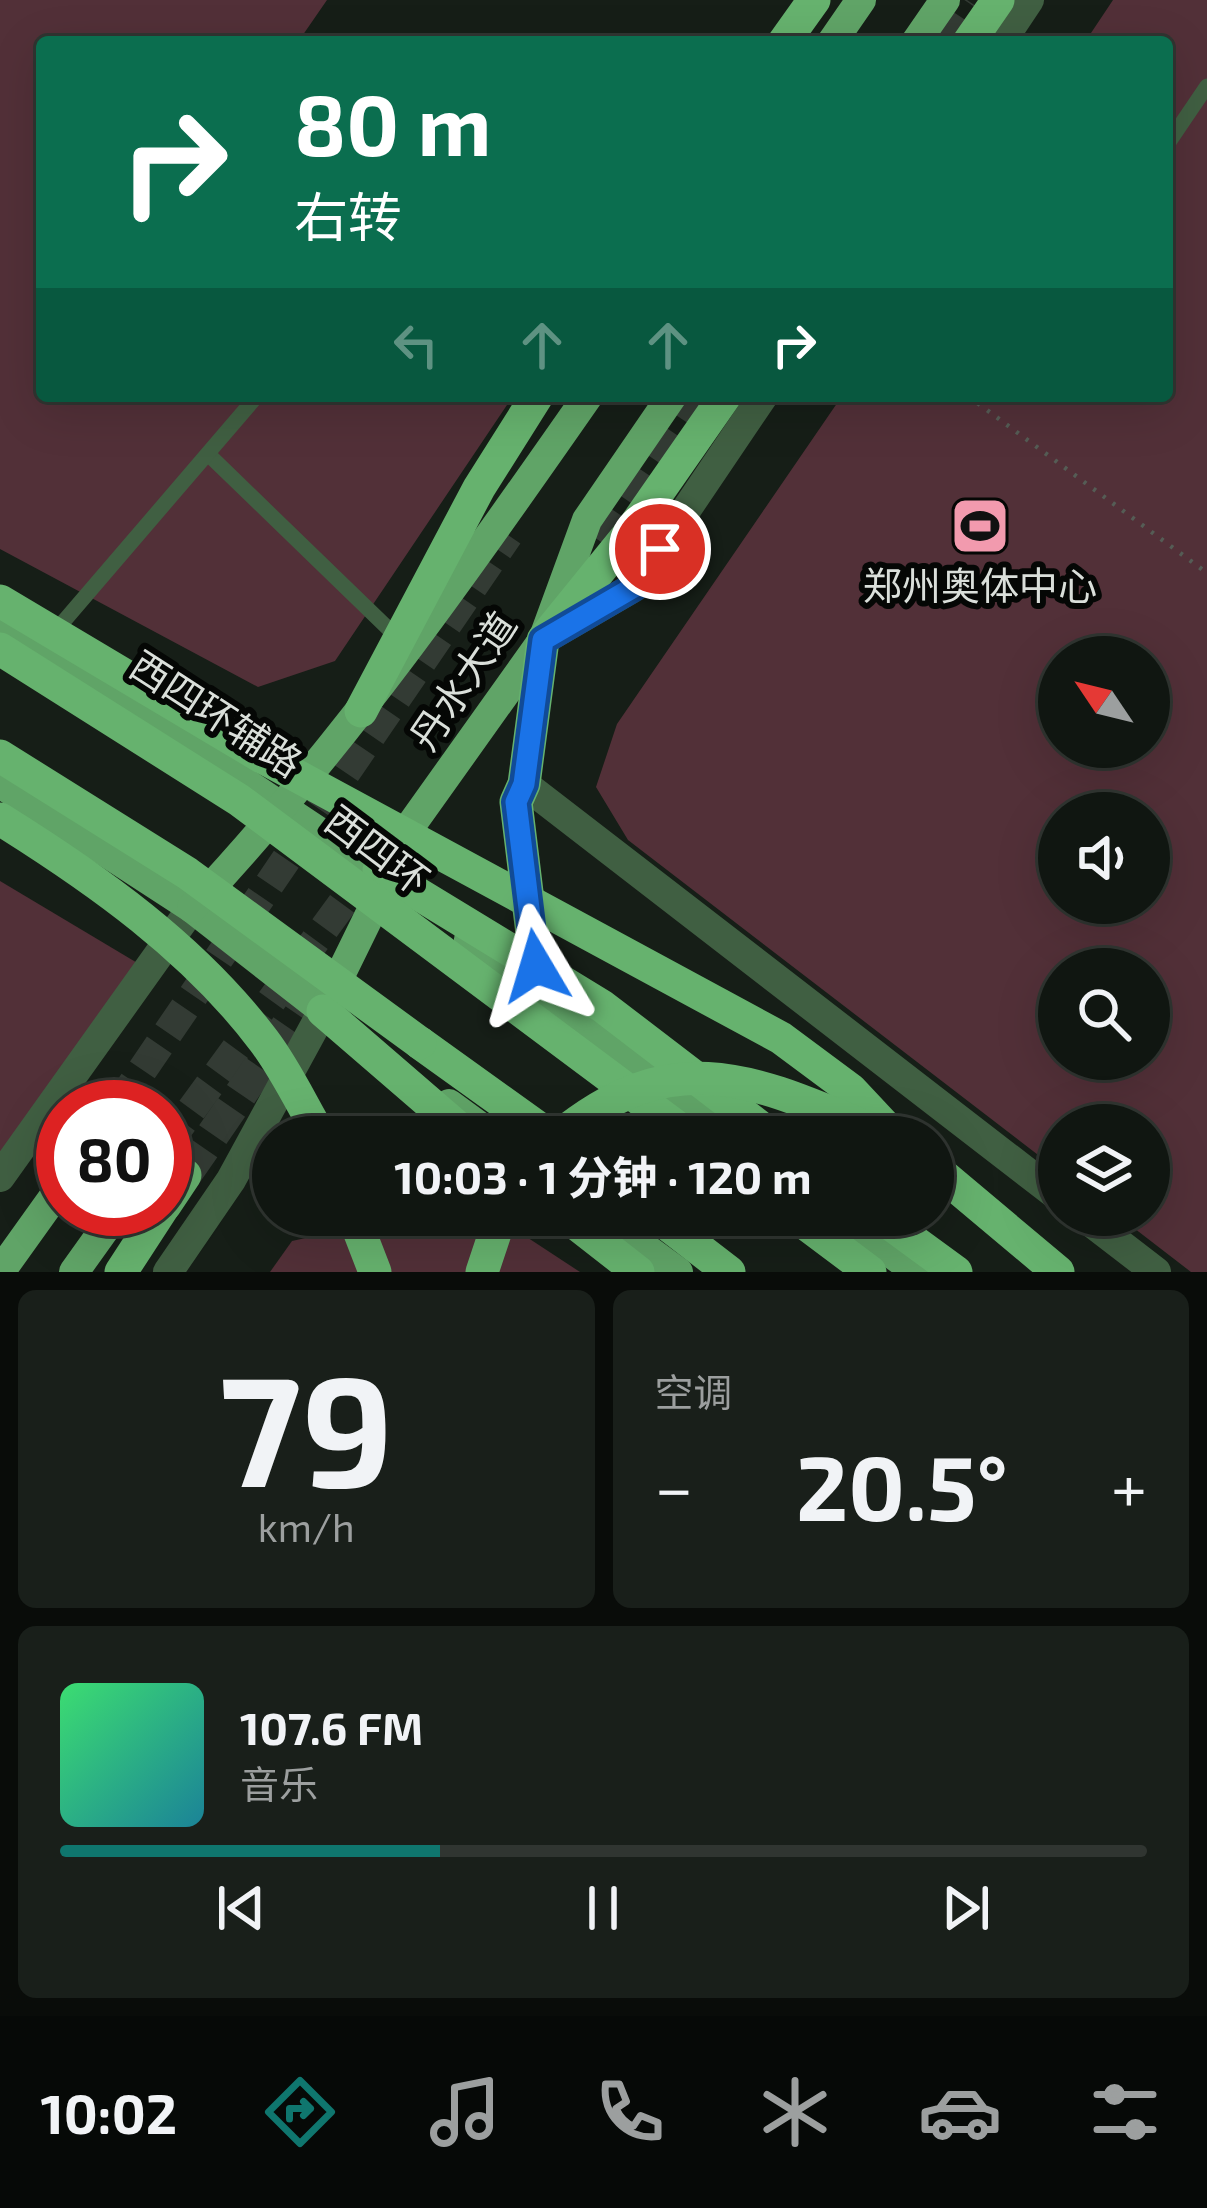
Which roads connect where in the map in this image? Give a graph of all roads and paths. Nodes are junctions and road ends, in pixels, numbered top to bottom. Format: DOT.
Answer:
graph roads {
  1 [pos="814,0"];
  2 [pos="861,0"];
  3 [pos="945,0"];
  4 [pos="998,0"];
  5 [pos="1029,0"];
  6 [pos="788,36"];
  7 [pos="836,36"];
  8 [pos="920,36"];
  9 [pos="973,36"];
  10 [pos="1005,36"];
  11 [pos="1207,86"];
  12 [pos="1173,136"];
  13 [pos="252,402"];
  14 [pos="533,402"];
  15 [pos="584,402"];
  16 [pos="668,402"];
  17 [pos="720,402"];
  18 [pos="759,402"];
  19 [pos="976,402"];
  20 [pos="208,454"];
  21 [pos="1207,573"];
  22 [pos="0,601"];
  23 [pos="0,619"];
  24 [pos="399,639"];
  25 [pos="543,640"];
  26 [pos="42,647"];
  27 [pos="0,649"];
  28 [pos="361,711"];
  29 [pos="0,755"];
  30 [pos="0,783"];
  31 [pos="524,784"];
  32 [pos="287,807"];
  33 [pos="0,818"];
  34 [pos="377,886"];
  35 [pos="192,908"];
  36 [pos="536,966"];
  37 [pos="323,1011"];
  38 [pos="309,1116"];
  39 [pos="445,1116"];
  40 [pos="466,1116"];
  41 [pos="525,1116"];
  42 [pos="583,1116"];
  43 [pos="664,1116"];
  44 [pos="702,1116"];
  45 [pos="745,1116"];
  46 [pos="840,1116"];
  47 [pos="874,1116"];
  48 [pos="0,1177"];
  49 [pos="1038,1181"];
  50 [pos="954,1185"];
  51 [pos="36,1222"];
  52 [pos="100,1236"];
  53 [pos="145,1236"];
  54 [pos="361,1236"];
  55 [pos="494,1236"];
  56 [pos="592,1236"];
  57 [pos="629,1236"];
  58 [pos="683,1236"];
  59 [pos="822,1236"];
  60 [pos="868,1236"];
  61 [pos="907,1236"];
  62 [pos="1109,1236"];
  63 [pos="0,1272"];
  64 [pos="74,1272"];
  65 [pos="121,1272"];
  66 [pos="168,1272"];
  67 [pos="375,1272"];
  68 [pos="482,1272"];
  69 [pos="638,1272"];
  70 [pos="678,1272"];
  71 [pos="730,1272"];
  72 [pos="870,1272"];
  73 [pos="917,1272"];
  74 [pos="956,1272"];
  75 [pos="1058,1272"];
  76 [pos="1156,1272"];
  1 -- 6 [label="highway"];
  2 -- 7 [label="main road"];
  3 -- 8 [label="main road"];
  4 -- 9 [label="highway"];
  5 -- 10 [label="street"];
  11 -- 12 [label="lane"];
  13 -- 20 [label="lane"];
  14 -- 24 [label="highway"];
  15 -- 28 [label="main road, 丹水大道"];
  16 -- 25 [label="main road, 丹水大道"];
  17 -- 25 [label="highway"];
  18 -- 25 [label="street"];
  19 -- 21 [label="path"];
  20 -- 24 [label="lane"];
  20 -- 26 [label="lane"];
  22 -- 47 [label="highway, bridge"];
  23 -- 26 [label="main road, 西四环辅路"];
  24 -- 28 [label="highway"];
  25 -- 31 [label="highway"];
  25 -- 34 [label="main road, 丹水大道"];
  26 -- 32 [label="main road, 西四环辅路"];
  27 -- 34 [label="highway, 西四环, bridge"];
  28 -- 32 [label="main road, 丹水大道"];
  29 -- 41 [label="highway, bridge"];
  30 -- 35 [label="main road"];
  31 -- 36 [label="highway"];
  31 -- 49 [label="street"];
  32 -- 34 [label="main road, 西四环辅路"];
  32 -- 35 [label="main road, 丹水大道"];
  33 -- 38 [label="highway, bridge"];
  34 -- 36 [label="highway"];
  34 -- 37 [label="main road, 丹水大道"];
  34 -- 43 [label="highway, 西四环, bridge"];
  34 -- 44 [label="main road, 西四环辅路"];
  35 -- 37 [label="main road"];
  35 -- 48 [label="street"];
  36 -- 45 [label="highway"];
  37 -- 39 [label="highway"];
  37 -- 40 [label="main road"];
  37 -- 66 [label="street"];
  42 -- 46 [label="highway, bridge"];
  50 -- 75 [label="highway"];
  51 -- 63 [label="main road"];
  52 -- 64 [label="main road"];
  53 -- 65 [label="highway"];
  54 -- 67 [label="highway"];
  55 -- 68 [label="highway"];
  56 -- 69 [label="highway"];
  57 -- 70 [label="main road"];
  58 -- 71 [label="highway"];
  59 -- 72 [label="highway"];
  60 -- 73 [label="main road"];
  61 -- 74 [label="highway"];
  62 -- 76 [label="street"];
}
